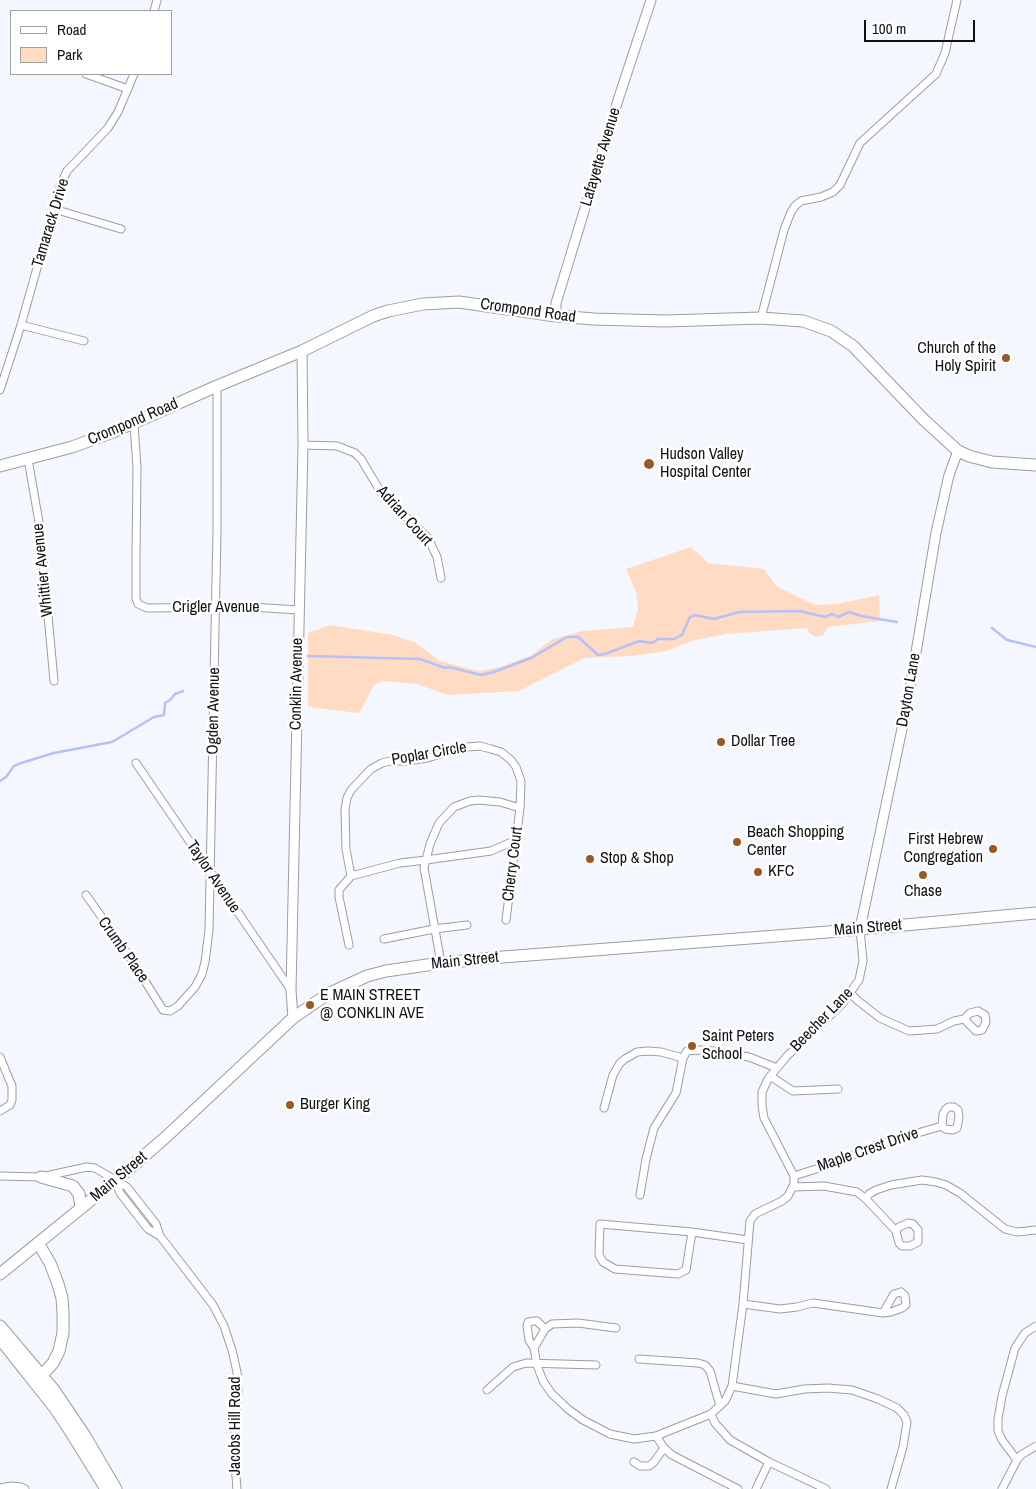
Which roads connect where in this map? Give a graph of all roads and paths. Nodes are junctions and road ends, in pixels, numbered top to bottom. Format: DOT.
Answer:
graph roads {
  1 [pos="651,0"];
  2 [pos="957,0"];
  3 [pos="89,75"];
  4 [pos="134,75"];
  5 [pos="128,89"];
  6 [pos="54,209"];
  7 [pos="121,229"];
  8 [pos="556,316"];
  9 [pos="761,318"];
  10 [pos="21,324"];
  11 [pos="84,341"];
  12 [pos="302,351"];
  13 [pos="217,386"];
  14 [pos="0,390"];
  15 [pos="134,424"];
  16 [pos="303,445"];
  17 [pos="958,451"];
  18 [pos="28,459"];
  19 [pos="1036,465"];
  20 [pos="0,466"];
  21 [pos="441,578"];
  22 [pos="215,608"];
  23 [pos="299,610"];
  24 [pos="54,681"];
  25 [pos="136,763"];
  26 [pos="520,808"];
  27 [pos="516,840"];
  28 [pos="426,860"];
  29 [pos="211,874"];
  30 [pos="351,876"];
  31 [pos="86,894"];
  32 [pos="1036,913"];
  33 [pos="506,920"];
  34 [pos="467,925"];
  35 [pos="434,929"];
  36 [pos="860,929"];
  37 [pos="384,938"];
  38 [pos="349,945"];
  39 [pos="441,963"];
  40 [pos="291,990"];
  41 [pos="850,993"];
  42 [pos="160,1005"];
  43 [pos="293,1018"];
  44 [pos="964,1019"];
  45 [pos="0,1057"];
  46 [pos="683,1058"];
  47 [pos="778,1068"];
  48 [pos="770,1076"];
  49 [pos="838,1089"];
  50 [pos="604,1108"];
  51 [pos="0,1111"];
  52 [pos="942,1126"];
  53 [pos="0,1176"];
  54 [pos="794,1176"];
  55 [pos="41,1177"];
  56 [pos="115,1180"];
  57 [pos="793,1187"];
  58 [pos="640,1195"];
  59 [pos="866,1198"];
  60 [pos="81,1208"];
  61 [pos="1036,1230"];
  62 [pos="692,1232"];
  63 [pos="896,1232"];
  64 [pos="748,1240"];
  65 [pos="38,1243"];
  66 [pos="0,1274"];
  67 [pos="742,1304"];
  68 [pos="883,1312"];
  69 [pos="0,1326"];
  70 [pos="1036,1326"];
  71 [pos="616,1328"];
  72 [pos="545,1330"];
  73 [pos="0,1339"];
  74 [pos="534,1348"];
  75 [pos="639,1359"];
  76 [pos="537,1365"];
  77 [pos="596,1366"];
  78 [pos="42,1375"];
  79 [pos="732,1386"];
  80 [pos="487,1390"];
  81 [pos="720,1406"];
  82 [pos="711,1414"];
  83 [pos="656,1436"];
  84 [pos="1036,1446"];
  85 [pos="664,1448"];
  86 [pos="1017,1460"];
  87 [pos="634,1462"];
  88 [pos="769,1462"];
  89 [pos="0,1488"];
  90 [pos="25,1489"];
  91 [pos="106,1489"];
  92 [pos="116,1489"];
  93 [pos="237,1489"];
  94 [pos="738,1489"];
  95 [pos="756,1489"];
  96 [pos="826,1489"];
  97 [pos="891,1489"];
  98 [pos="1002,1489"];
  1 -- 8 [label="street, Lafayette Avenue"];
  2 -- 9 [label="street"];
  3 -- 5 [label="street"];
  4 -- 5 [label="street, Tamarack Drive"];
  5 -- 6 [label="street, Tamarack Drive"];
  6 -- 7 [label="street"];
  6 -- 10 [label="street, Tamarack Drive"];
  8 -- 9 [label="main road, Crompond Road"];
  8 -- 12 [label="main road, Crompond Road"];
  9 -- 17 [label="main road, Crompond Road"];
  10 -- 11 [label="street"];
  10 -- 14 [label="street, Tamarack Drive"];
  12 -- 13 [label="main road, Crompond Road"];
  12 -- 16 [label="street, Conklin Avenue"];
  13 -- 15 [label="main road, Crompond Road"];
  13 -- 22 [label="street, Ogden Avenue"];
  15 -- 18 [label="main road, Crompond Road"];
  15 -- 22 [label="street, Crigler Avenue"];
  16 -- 21 [label="street, Adrian Court"];
  16 -- 23 [label="street, Conklin Avenue"];
  17 -- 19 [label="main road, Crompond Road"];
  17 -- 36 [label="street, Dayton Lane"];
  18 -- 20 [label="main road, Crompond Road"];
  18 -- 24 [label="street, Whittier Avenue"];
  22 -- 23 [label="street, Crigler Avenue"];
  22 -- 29 [label="street, Ogden Avenue"];
  23 -- 40 [label="street, Conklin Avenue"];
  25 -- 29 [label="street, Taylor Avenue"];
  26 -- 27 [label="street, Cherry Court"];
  26 -- 28 [label="street"];
  26 -- 30 [label="street, Poplar Circle"];
  27 -- 28 [label="street"];
  27 -- 33 [label="street, Cherry Court"];
  28 -- 30 [label="street"];
  28 -- 35 [label="street"];
  29 -- 40 [label="street, Taylor Avenue"];
  29 -- 42 [label="street, Ogden Avenue"];
  30 -- 38 [label="street"];
  31 -- 42 [label="street, Crumb Place"];
  32 -- 36 [label="main road, Main Street"];
  34 -- 35 [label="street"];
  35 -- 37 [label="street"];
  35 -- 39 [label="street"];
  36 -- 39 [label="main road, Main Street"];
  36 -- 41 [label="street, Beecher Lane"];
  39 -- 43 [label="main road, Main Street"];
  40 -- 43 [label="street, Conklin Avenue"];
  41 -- 44 [label="street"];
  41 -- 47 [label="street, Beecher Lane"];
  43 -- 56 [label="main road, Main Street"];
  45 -- 51 [label="street"];
  46 -- 47 [label="street"];
  46 -- 50 [label="street"];
  46 -- 58 [label="street"];
  47 -- 48 [label="street, Beecher Lane"];
  48 -- 49 [label="street"];
  48 -- 54 [label="street, Beecher Lane"];
  52 -- 54 [label="street, Maple Crest Drive"];
  53 -- 55 [label="street, Jacobs Hill Road"];
  54 -- 57 [label="street"];
  55 -- 56 [label="street, Jacobs Hill Road"];
  55 -- 60 [label="main road"];
  56 -- 60 [label="main road, Main Street"];
  56 -- 93 [label="street, Jacobs Hill Road"];
  57 -- 59 [label="street"];
  57 -- 64 [label="street"];
  59 -- 61 [label="street"];
  59 -- 63 [label="street"];
  60 -- 65 [label="main road, Main Street"];
  62 -- 62 [label="street"];
  62 -- 64 [label="street"];
  64 -- 67 [label="street"];
  65 -- 66 [label="main road, Main Street"];
  65 -- 78 [label="main road"];
  67 -- 68 [label="street"];
  67 -- 79 [label="street"];
  69 -- 78 [label="main road"];
  70 -- 86 [label="street"];
  71 -- 72 [label="street"];
  72 -- 74 [label="street"];
  72 -- 74 [label="street"];
  73 -- 91 [label="main road"];
  74 -- 76 [label="street"];
  75 -- 81 [label="street"];
  76 -- 77 [label="street"];
  76 -- 80 [label="street"];
  76 -- 83 [label="street"];
  78 -- 92 [label="main road"];
  79 -- 81 [label="street"];
  79 -- 97 [label="street"];
  81 -- 82 [label="street"];
  82 -- 83 [label="street"];
  82 -- 88 [label="street"];
  83 -- 85 [label="street"];
  84 -- 86 [label="street"];
  85 -- 87 [label="street"];
  85 -- 94 [label="street"];
  86 -- 98 [label="street"];
  88 -- 95 [label="street"];
  88 -- 96 [label="street"];
  89 -- 90 [label="street"];
}
